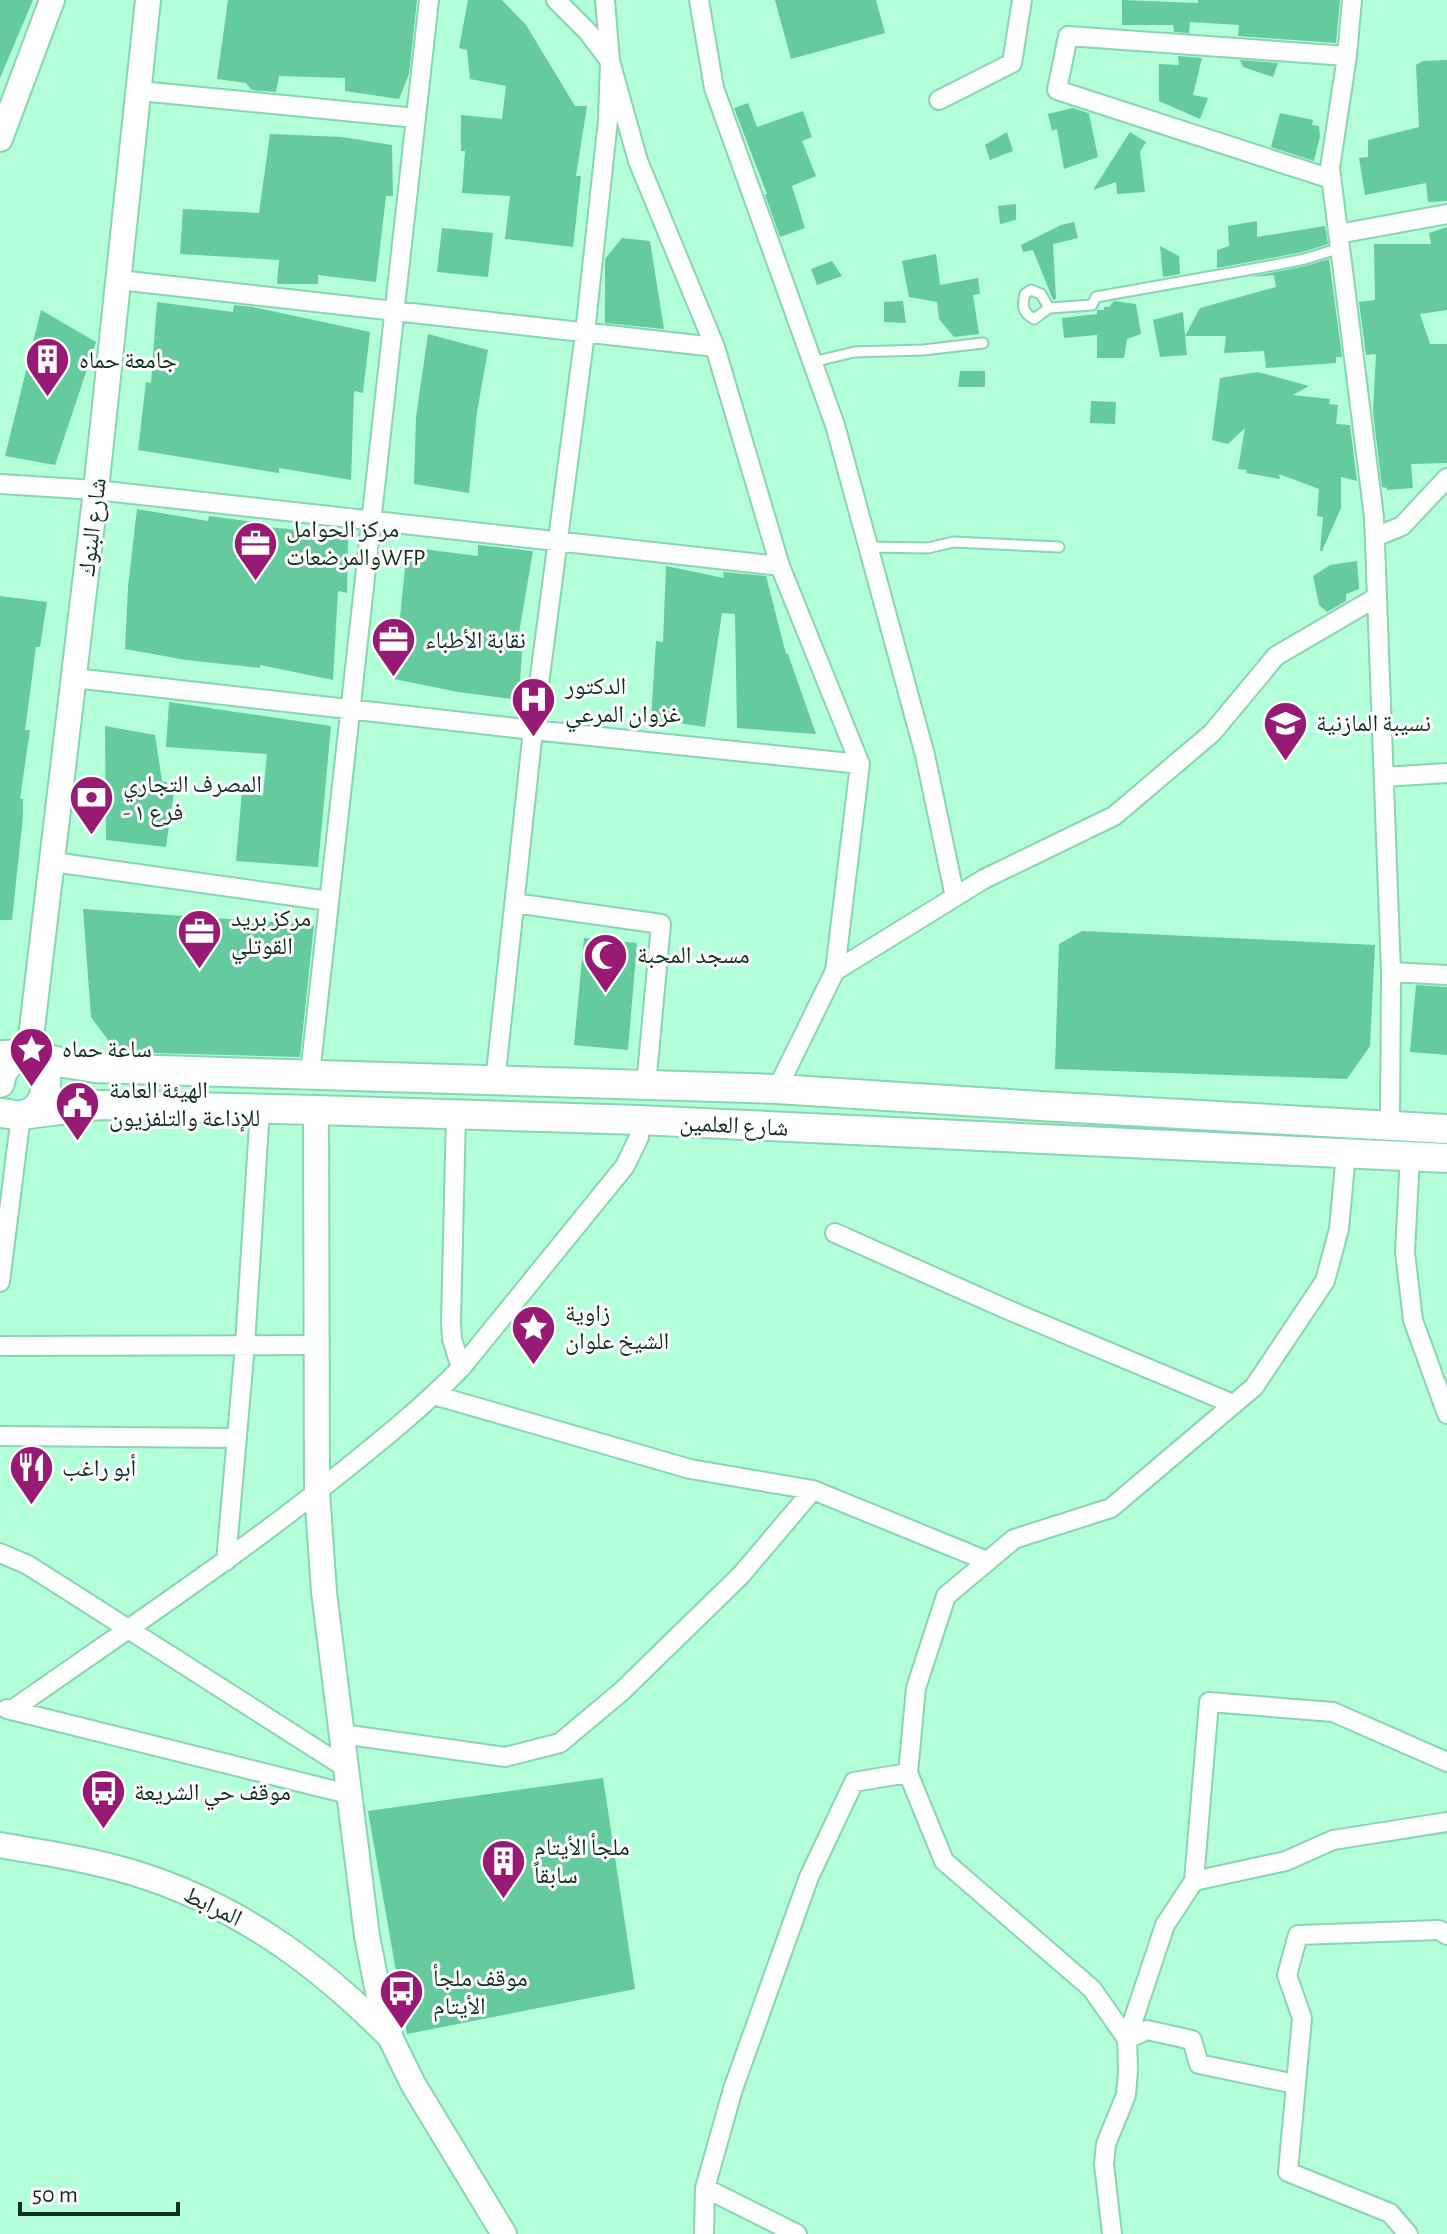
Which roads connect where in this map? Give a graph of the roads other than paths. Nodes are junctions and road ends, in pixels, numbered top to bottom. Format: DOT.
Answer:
graph roads {
  1 [pos="52,0"];
  2 [pos="148,0"];
  3 [pos="429,0"];
  4 [pos="556,0"];
  5 [pos="605,0"];
  6 [pos="699,0"];
  7 [pos="1022,0"];
  8 [pos="1352,0"];
  9 [pos="1347,56"];
  10 [pos="610,61"];
  11 [pos="140,91"];
  12 [pos="939,100"];
  13 [pos="416,118"];
  14 [pos="0,139"];
  15 [pos="1331,179"];
  16 [pos="1447,214"];
  17 [pos="1339,241"];
  18 [pos="119,280"];
  19 [pos="1049,308"];
  20 [pos="395,310"];
  21 [pos="585,333"];
  22 [pos="983,343"];
  23 [pos="715,347"];
  24 [pos="813,362"];
  25 [pos="1447,478"];
  26 [pos="0,484"];
  27 [pos="96,490"];
  28 [pos="372,520"];
  29 [pos="1375,537"];
  30 [pos="557,540"];
  31 [pos="868,547"];
  32 [pos="1059,547"];
  33 [pos="780,566"];
  34 [pos="1377,597"];
  35 [pos="74,678"];
  36 [pos="351,709"];
  37 [pos="533,730"];
  38 [pos="860,764"];
  39 [pos="1447,773"];
  40 [pos="1384,777"];
  41 [pos="53,862"];
  42 [pos="955,897"];
  43 [pos="329,901"];
  44 [pos="514,903"];
  45 [pos="835,971"];
  46 [pos="1391,972"];
  47 [pos="1447,975"];
  48 [pos="29,1054"];
  49 [pos="0,1055"];
  50 [pos="310,1074"];
  51 [pos="495,1082"];
  52 [pos="0,1083"];
  53 [pos="646,1086"];
  54 [pos="0,1089"];
  55 [pos="777,1089"];
  56 [pos="260,1109"];
  57 [pos="316,1110"];
  58 [pos="10,1114"];
  59 [pos="456,1114"];
  60 [pos="639,1120"];
  61 [pos="1390,1126"];
  62 [pos="1447,1129"];
  63 [pos="1346,1153"];
  64 [pos="1410,1156"];
  65 [pos="1447,1158"];
  66 [pos="835,1233"];
  67 [pos="0,1282"];
  68 [pos="245,1345"];
  69 [pos="316,1345"];
  70 [pos="0,1346"];
  71 [pos="461,1368"];
  72 [pos="434,1395"];
  73 [pos="1233,1404"];
  74 [pos="1447,1414"];
  75 [pos="0,1436"];
  76 [pos="236,1438"];
  77 [pos="813,1490"];
  78 [pos="317,1492"];
  79 [pos="0,1553"];
  80 [pos="226,1561"];
  81 [pos="987,1561"];
  82 [pos="129,1627"];
  83 [pos="6,1708"];
  84 [pos="342,1734"];
  85 [pos="1447,1762"];
  86 [pos="346,1768"];
  87 [pos="908,1773"];
  88 [pos="348,1794"];
  89 [pos="1447,1822"];
  90 [pos="0,1845"];
  91 [pos="1194,1881"];
  92 [pos="1447,1935"];
  93 [pos="391,2039"];
  94 [pos="1127,2039"];
  95 [pos="1295,2084"];
  96 [pos="705,2188"];
  97 [pos="504,2234"];
  98 [pos="704,2234"];
  99 [pos="797,2234"];
  100 [pos="1112,2234"];
  101 [pos="1408,2234"];
  1 -- 14 [label="main road"];
  2 -- 11 [label="main road, شارع البنوك"];
  3 -- 13 [label="street"];
  4 -- 10 [label="street"];
  5 -- 10 [label="street"];
  6 -- 24 [label="street"];
  7 -- 12 [label="street"];
  8 -- 9 [label="street"];
  9 -- 15 [label="street"];
  9 -- 15 [label="street"];
  10 -- 21 [label="street"];
  10 -- 23 [label="street"];
  11 -- 13 [label="street"];
  11 -- 18 [label="main road, شارع البنوك"];
  13 -- 20 [label="street"];
  15 -- 17 [label="street"];
  16 -- 17 [label="street"];
  17 -- 19 [label="lane"];
  17 -- 29 [label="street"];
  18 -- 20 [label="street"];
  18 -- 27 [label="main road, شارع البنوك"];
  20 -- 21 [label="street"];
  20 -- 28 [label="street"];
  21 -- 23 [label="street"];
  21 -- 30 [label="street"];
  22 -- 24 [label="lane"];
  23 -- 33 [label="street"];
  24 -- 31 [label="street"];
  25 -- 29 [label="street"];
  26 -- 27 [label="street"];
  27 -- 28 [label="street"];
  27 -- 35 [label="main road, شارع البنوك"];
  28 -- 30 [label="street"];
  28 -- 36 [label="street"];
  29 -- 34 [label="street"];
  30 -- 33 [label="street"];
  30 -- 37 [label="street"];
  31 -- 32 [label="lane"];
  31 -- 42 [label="street"];
  33 -- 38 [label="street"];
  34 -- 40 [label="street"];
  34 -- 42 [label="street"];
  35 -- 36 [label="street"];
  35 -- 41 [label="main road, شارع البنوك"];
  36 -- 37 [label="street"];
  36 -- 43 [label="street"];
  37 -- 38 [label="street"];
  37 -- 44 [label="street"];
  38 -- 45 [label="street"];
  39 -- 40 [label="street"];
  40 -- 46 [label="street"];
  41 -- 43 [label="street"];
  41 -- 48 [label="main road, شارع البنوك"];
  42 -- 45 [label="street"];
  43 -- 50 [label="street"];
  44 -- 51 [label="street"];
  44 -- 53 [label="street"];
  45 -- 55 [label="street"];
  46 -- 47 [label="street"];
  46 -- 61 [label="street"];
  48 -- 49 [label="main road, شارع العلمين"];
  48 -- 50 [label="main road, شارع العلمين"];
  48 -- 52 [label="main road"];
  48 -- 58 [label="main road"];
  50 -- 51 [label="main road, شارع العلمين"];
  51 -- 53 [label="main road, شارع العلمين"];
  53 -- 55 [label="main road, شارع العلمين"];
  54 -- 58 [label="main road"];
  55 -- 61 [label="main road, شارع العلمين"];
  56 -- 57 [label="main road, شارع العلمين"];
  56 -- 58 [label="main road, شارع العلمين"];
  56 -- 68 [label="street"];
  57 -- 59 [label="main road, شارع العلمين"];
  57 -- 69 [label="main road"];
  58 -- 67 [label="street"];
  59 -- 60 [label="main road, شارع العلمين"];
  59 -- 71 [label="street"];
  60 -- 63 [label="main road, شارع العلمين"];
  60 -- 71 [label="street"];
  61 -- 62 [label="main road, شارع العلمين"];
  63 -- 64 [label="main road, شارع العلمين"];
  63 -- 73 [label="street"];
  64 -- 65 [label="main road, شارع العلمين"];
  64 -- 74 [label="street"];
  66 -- 73 [label="street"];
  68 -- 69 [label="street"];
  68 -- 70 [label="street"];
  68 -- 76 [label="street"];
  69 -- 78 [label="main road"];
  71 -- 72 [label="street"];
  72 -- 77 [label="street"];
  72 -- 78 [label="street"];
  73 -- 81 [label="street"];
  75 -- 76 [label="street"];
  76 -- 80 [label="street"];
  77 -- 81 [label="street"];
  77 -- 84 [label="street"];
  78 -- 80 [label="street"];
  78 -- 84 [label="main road"];
  79 -- 82 [label="street"];
  80 -- 82 [label="street"];
  81 -- 87 [label="street"];
  82 -- 83 [label="street"];
  82 -- 86 [label="street"];
  83 -- 88 [label="street"];
  84 -- 86 [label="main road"];
  85 -- 91 [label="street"];
  86 -- 88 [label="main road"];
  87 -- 94 [label="street"];
  87 -- 96 [label="street"];
  88 -- 93 [label="main road"];
  89 -- 91 [label="street"];
  90 -- 93 [label="main road, المرابط"];
  91 -- 94 [label="street"];
  92 -- 95 [label="street"];
  93 -- 97 [label="main road"];
  94 -- 95 [label="street"];
  94 -- 100 [label="street"];
  95 -- 101 [label="street"];
  96 -- 98 [label="street"];
  96 -- 99 [label="street"];
}
